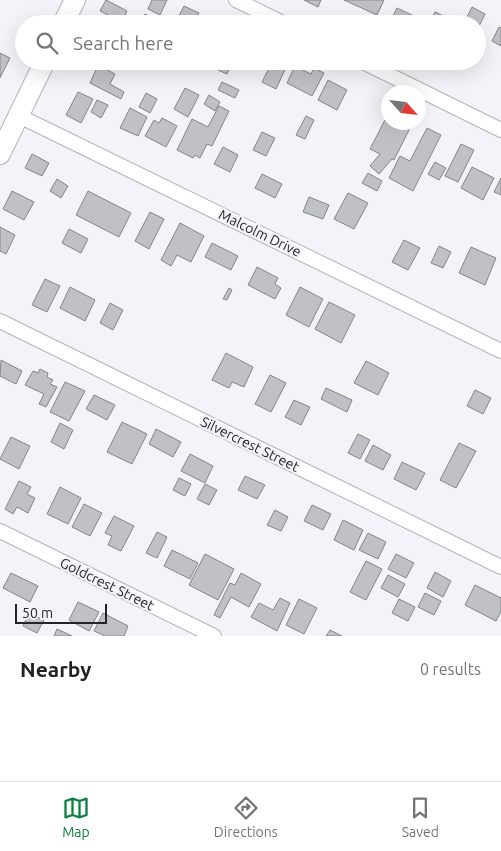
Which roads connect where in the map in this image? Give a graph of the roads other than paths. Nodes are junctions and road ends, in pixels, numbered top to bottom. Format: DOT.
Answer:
graph roads {
  1 [pos="75,0"];
  2 [pos="236,0"];
  3 [pos="68,15"];
  4 [pos="267,15"];
  5 [pos="41,70"];
  6 [pos="379,70"];
  7 [pos="19,116"];
  8 [pos="501,130"];
  9 [pos="0,154"];
  10 [pos="0,321"];
  11 [pos="501,351"];
  12 [pos="0,531"];
  13 [pos="501,567"];
  14 [pos="214,636"];
  1 -- 3 [label="street"];
  2 -- 4 [label="street"];
  5 -- 7 [label="street"];
  6 -- 8 [label="street"];
  7 -- 9 [label="street"];
  7 -- 11 [label="street, Malcolm Drive"];
  10 -- 13 [label="street, Silvercrest Street"];
  12 -- 14 [label="street, Goldcrest Street"];
}
